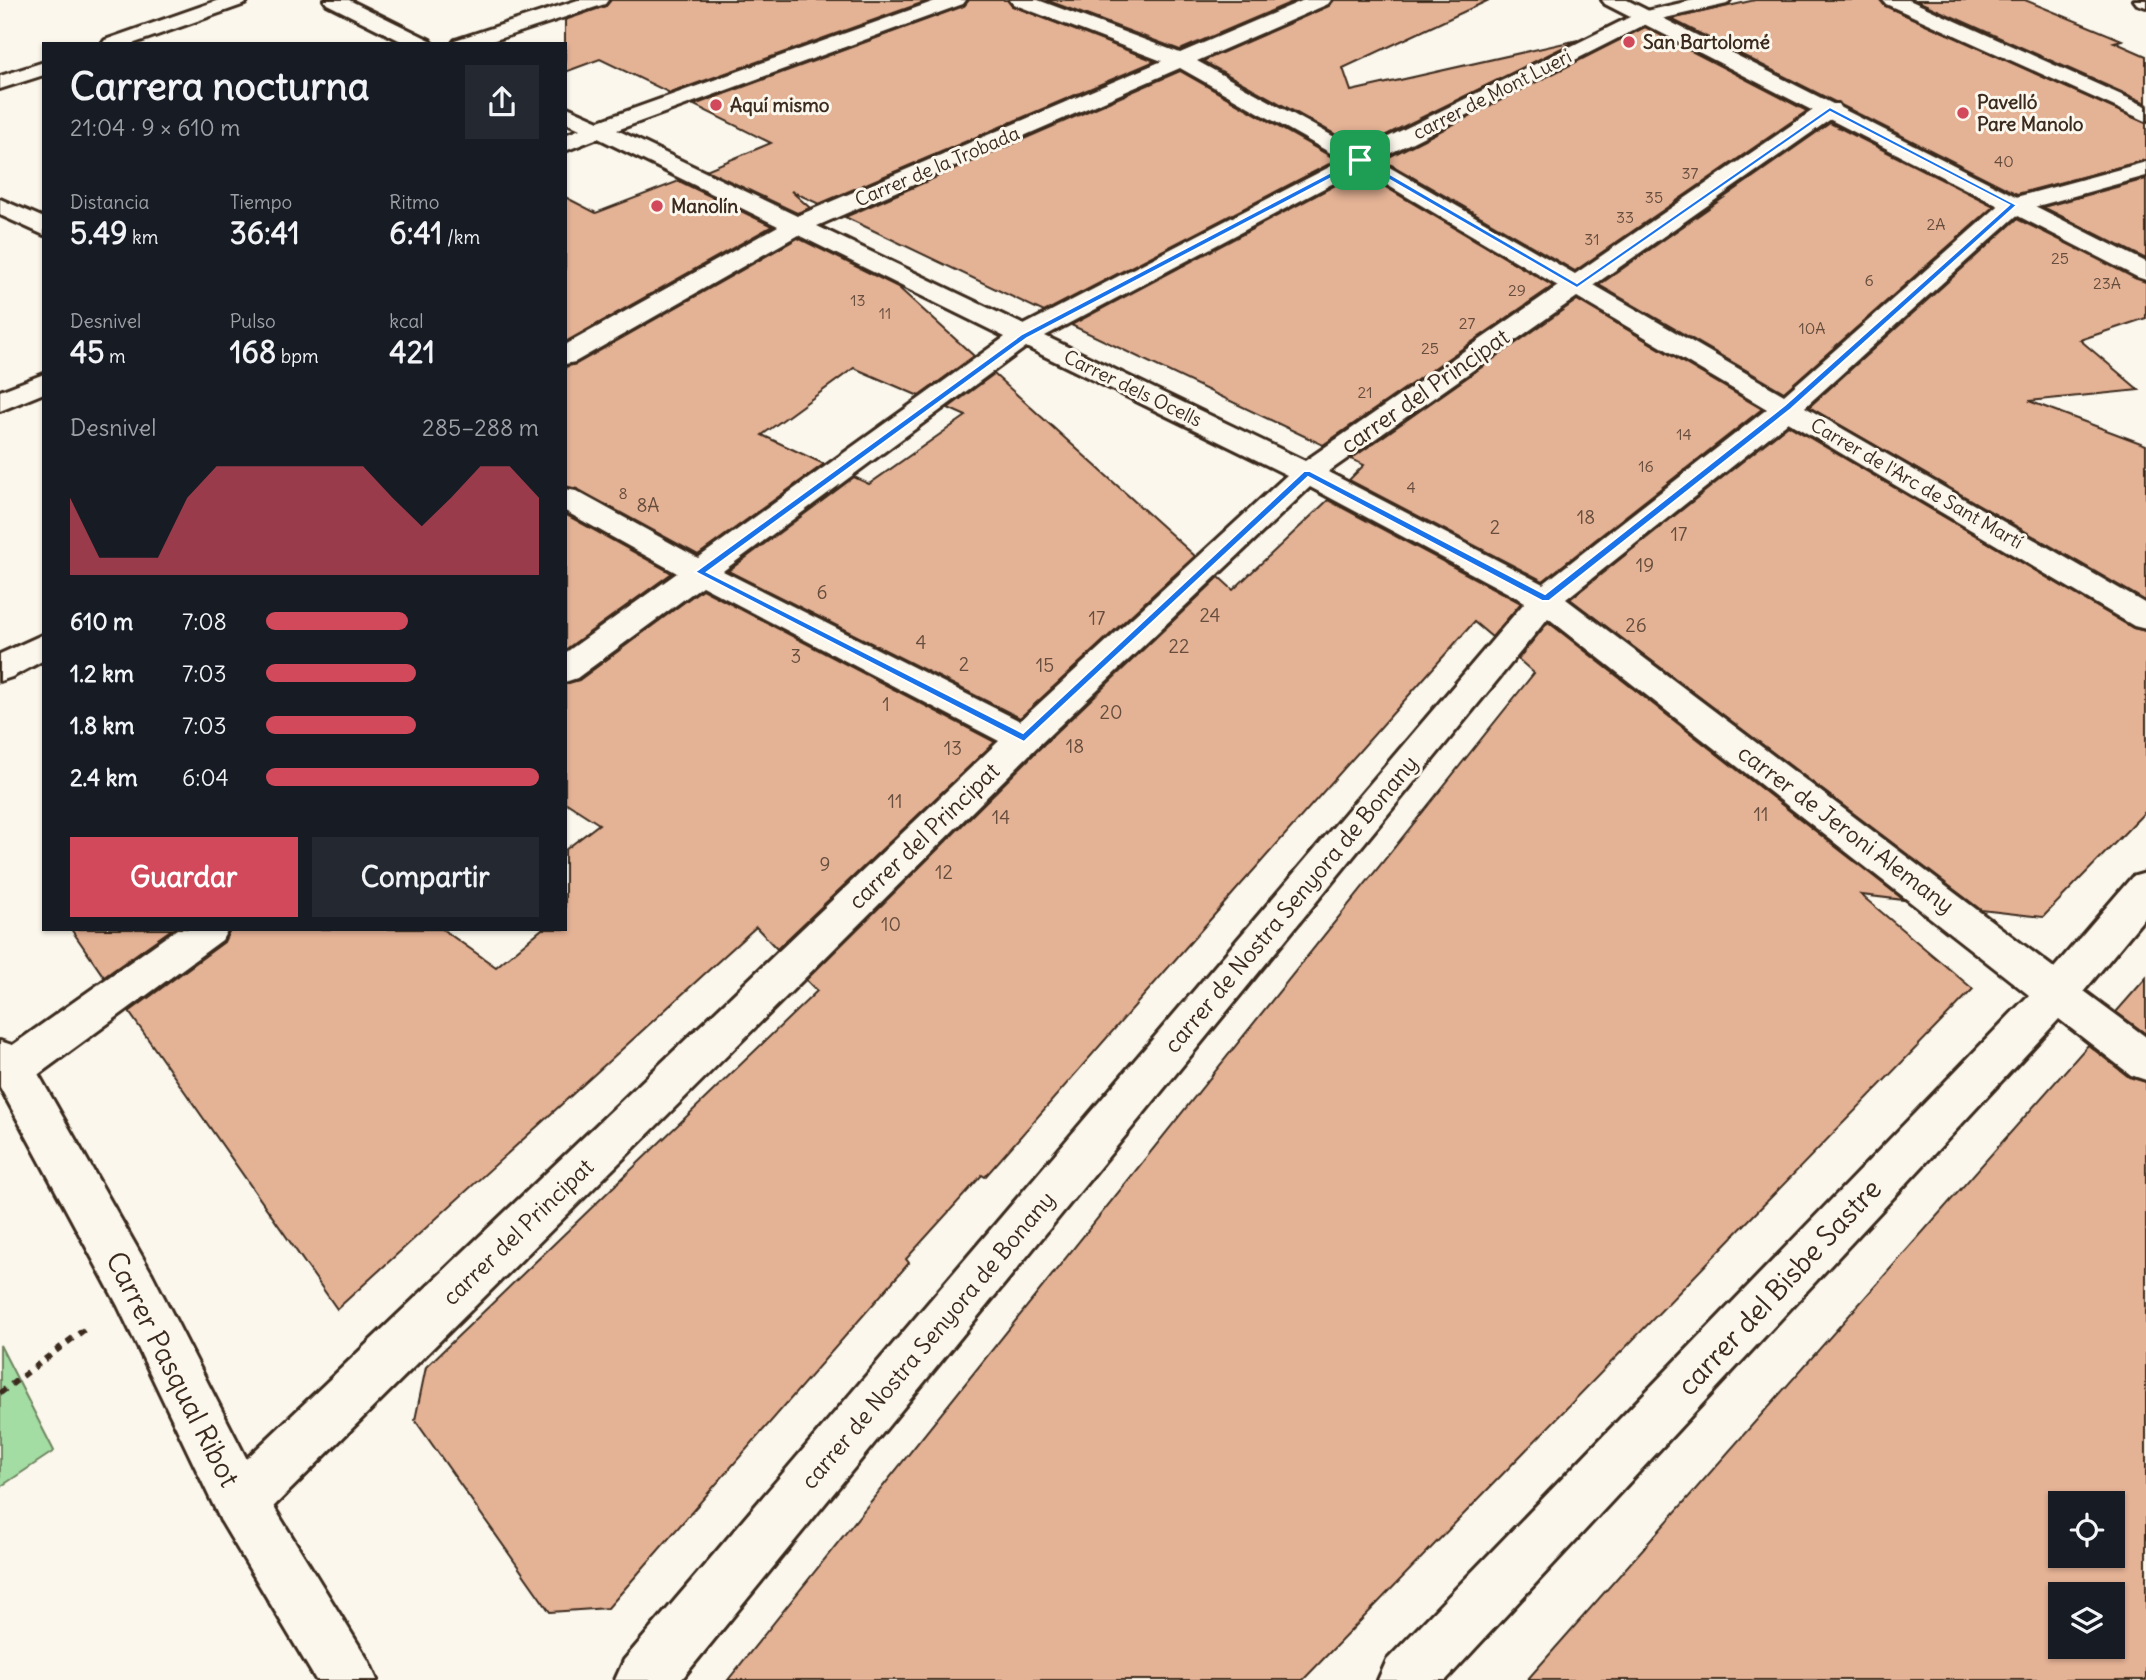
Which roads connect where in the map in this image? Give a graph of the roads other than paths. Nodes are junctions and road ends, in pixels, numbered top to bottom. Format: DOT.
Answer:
graph roads {
  1 [pos="237,0"];
  2 [pos="334,0"];
  3 [pos="598,0"];
  4 [pos="956,0"];
  5 [pos="1020,0"];
  6 [pos="1321,0"];
  7 [pos="1612,0"];
  8 [pos="1720,0"];
  9 [pos="1893,0"];
  10 [pos="1645,17"];
  11 [pos="118,42"];
  12 [pos="420,42"];
  13 [pos="468,42"];
  14 [pos="1182,61"];
  15 [pos="42,69"];
  16 [pos="0,83"];
  17 [pos="1830,109"];
  18 [pos="567,114"];
  19 [pos="2146,114"];
  20 [pos="598,129"];
  21 [pos="567,143"];
  22 [pos="1360,160"];
  23 [pos="2146,169"];
  24 [pos="2014,205"];
  25 [pos="797,225"];
  26 [pos="2146,272"];
  27 [pos="1577,286"];
  28 [pos="1024,336"];
  29 [pos="567,355"];
  30 [pos="42,383"];
  31 [pos="0,402"];
  32 [pos="1788,407"];
  33 [pos="1307,472"];
  34 [pos="567,499"];
  35 [pos="700,572"];
  36 [pos="1545,599"];
  37 [pos="2146,618"];
  38 [pos="42,646"];
  39 [pos="0,669"];
  40 [pos="567,669"];
  41 [pos="1024,738"];
  42 [pos="2146,888"];
  43 [pos="205,931"];
  44 [pos="2058,992"];
  45 [pos="2146,1062"];
  46 [pos="6,1064"];
  47 [pos="240,1503"];
  48 [pos="348,1680"];
  49 [pos="644,1680"];
  50 [pos="1407,1680"];
  1 -- 11 [label="street"];
  2 -- 12 [label="street"];
  3 -- 13 [label="street"];
  4 -- 20 [label="street"];
  5 -- 14 [label="street, Carrer de l'Arc de Sant Martí"];
  6 -- 14 [label="street, Carrer de la Trobada"];
  7 -- 10 [label="street"];
  8 -- 10 [label="street, carrer de Mont Lueri"];
  9 -- 19 [label="street"];
  10 -- 17 [label="street"];
  10 -- 22 [label="street, carrer de Mont Lueri"];
  14 -- 22 [label="street, Carrer de l'Arc de Sant Martí"];
  14 -- 25 [label="street, Carrer de la Trobada"];
  15 -- 16 [label="street"];
  17 -- 24 [label="street"];
  17 -- 27 [label="street, carrer del Principat"];
  18 -- 20 [label="street, Carrer dels Ocells"];
  20 -- 21 [label="street"];
  20 -- 25 [label="street, Carrer dels Ocells"];
  22 -- 27 [label="street, Carrer de l'Arc de Sant Martí"];
  22 -- 28 [label="street, carrer de Mont Lueri"];
  23 -- 24 [label="street"];
  24 -- 26 [label="street"];
  24 -- 32 [label="street, carrer de Nostra Senyora de Bonany"];
  25 -- 28 [label="street, Carrer dels Ocells"];
  25 -- 29 [label="street, Carrer de la Trobada"];
  27 -- 32 [label="street, Carrer de l'Arc de Sant Martí"];
  27 -- 33 [label="street, carrer del Principat"];
  28 -- 33 [label="street, Carrer dels Ocells"];
  28 -- 35 [label="street, carrer de Mont Lueri"];
  30 -- 31 [label="street"];
  32 -- 36 [label="street, carrer de Nostra Senyora de Bonany"];
  32 -- 37 [label="street, Carrer de l'Arc de Sant Martí"];
  33 -- 36 [label="street, Carrer dels Ocells"];
  33 -- 41 [label="street, carrer del Principat"];
  34 -- 35 [label="street"];
  35 -- 40 [label="street, carrer de Mont Lueri"];
  35 -- 41 [label="street"];
  36 -- 44 [label="street, carrer de Jeroni Alemany"];
  36 -- 49 [label="street, carrer de Nostra Senyora de Bonany"];
  38 -- 39 [label="street"];
  41 -- 47 [label="street, carrer del Principat"];
  42 -- 44 [label="street, carrer del Bisbe Sastre"];
  43 -- 46 [label="street"];
  44 -- 45 [label="street, carrer de Jeroni Alemany"];
  44 -- 50 [label="street, carrer del Bisbe Sastre"];
  46 -- 47 [label="street, Carrer Pasqual Ribot"];
  47 -- 48 [label="street, Carrer Pasqual Ribot"];
}
